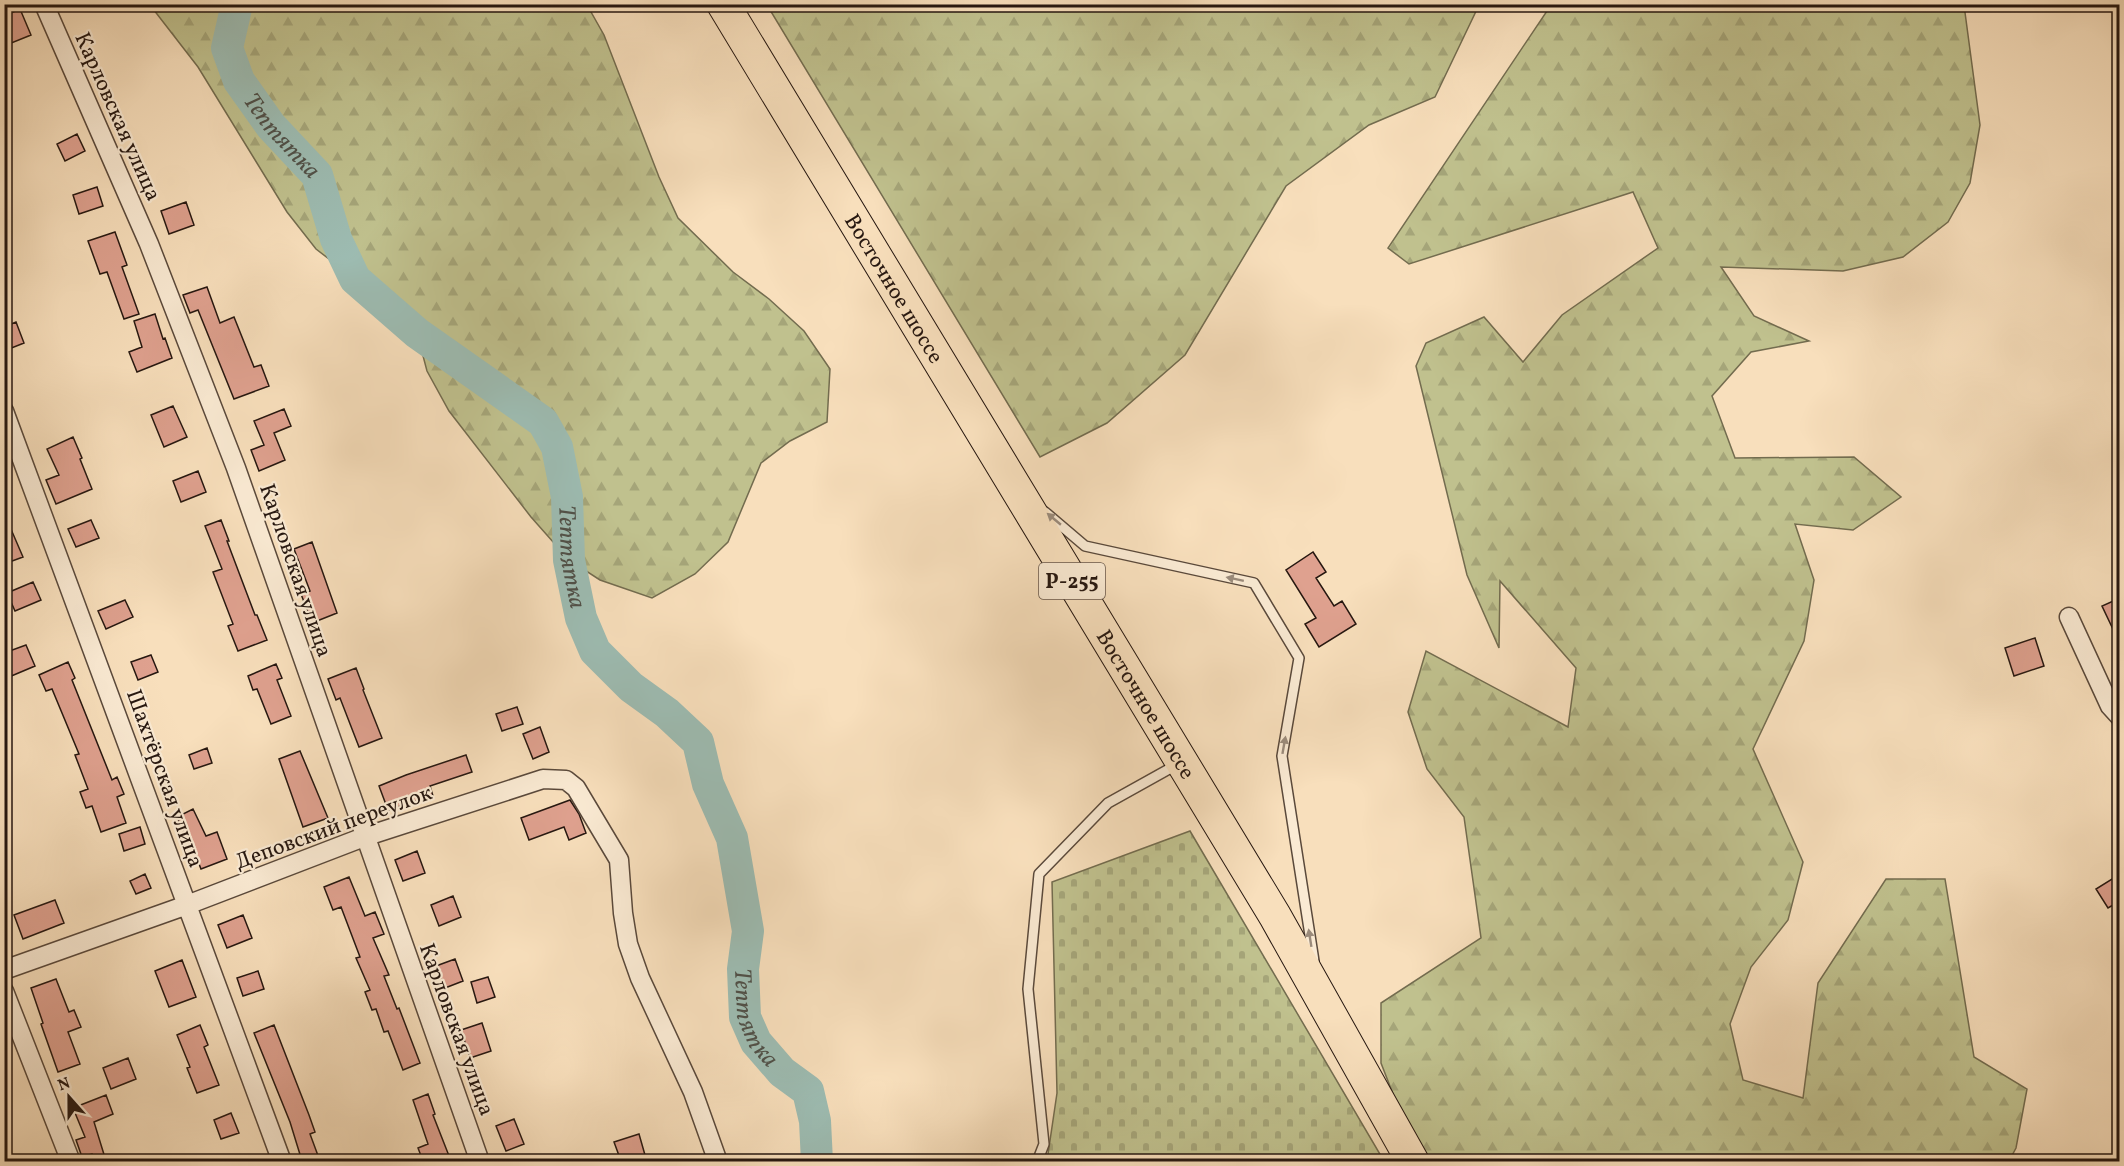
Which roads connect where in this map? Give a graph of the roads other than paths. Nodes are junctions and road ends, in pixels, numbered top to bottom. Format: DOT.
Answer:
graph roads {
  1 [pos="44,4"];
  2 [pos="723,4"];
  3 [pos="4,411"];
  4 [pos="1016,488"];
  5 [pos="2069,617"];
  6 [pos="2120,717"];
  7 [pos="1181,762"];
  8 [pos="364,837"];
  9 [pos="187,904"];
  10 [pos="4,970"];
  11 [pos="4,991"];
  12 [pos="1319,996"];
  13 [pos="71,1161"];
  14 [pos="282,1161"];
  15 [pos="480,1161"];
  16 [pos="718,1161"];
  17 [pos="1037,1161"];
  18 [pos="1413,1161"];
  1 -- 8 [label="street, Карловская улица"];
  2 -- 4 [label="highway, Восточное шоссе / Р-255"];
  3 -- 9 [label="street, Шахтёрская улица"];
  4 -- 7 [label="highway, Восточное шоссе / Р-255"];
  12 -- 4 [label="lane, one-way"];
  5 -- 6 [label="street"];
  7 -- 12 [label="highway, Восточное шоссе / Р-255"];
  7 -- 17 [label="lane"];
  8 -- 9 [label="street, Деповский переулок"];
  8 -- 15 [label="street, Карловская улица"];
  8 -- 16 [label="street, Деповский переулок"];
  9 -- 10 [label="street, Деповский переулок"];
  9 -- 14 [label="street, Шахтёрская улица"];
  11 -- 13 [label="street"];
  12 -- 18 [label="highway, Восточное шоссе / Р-255"];
}
